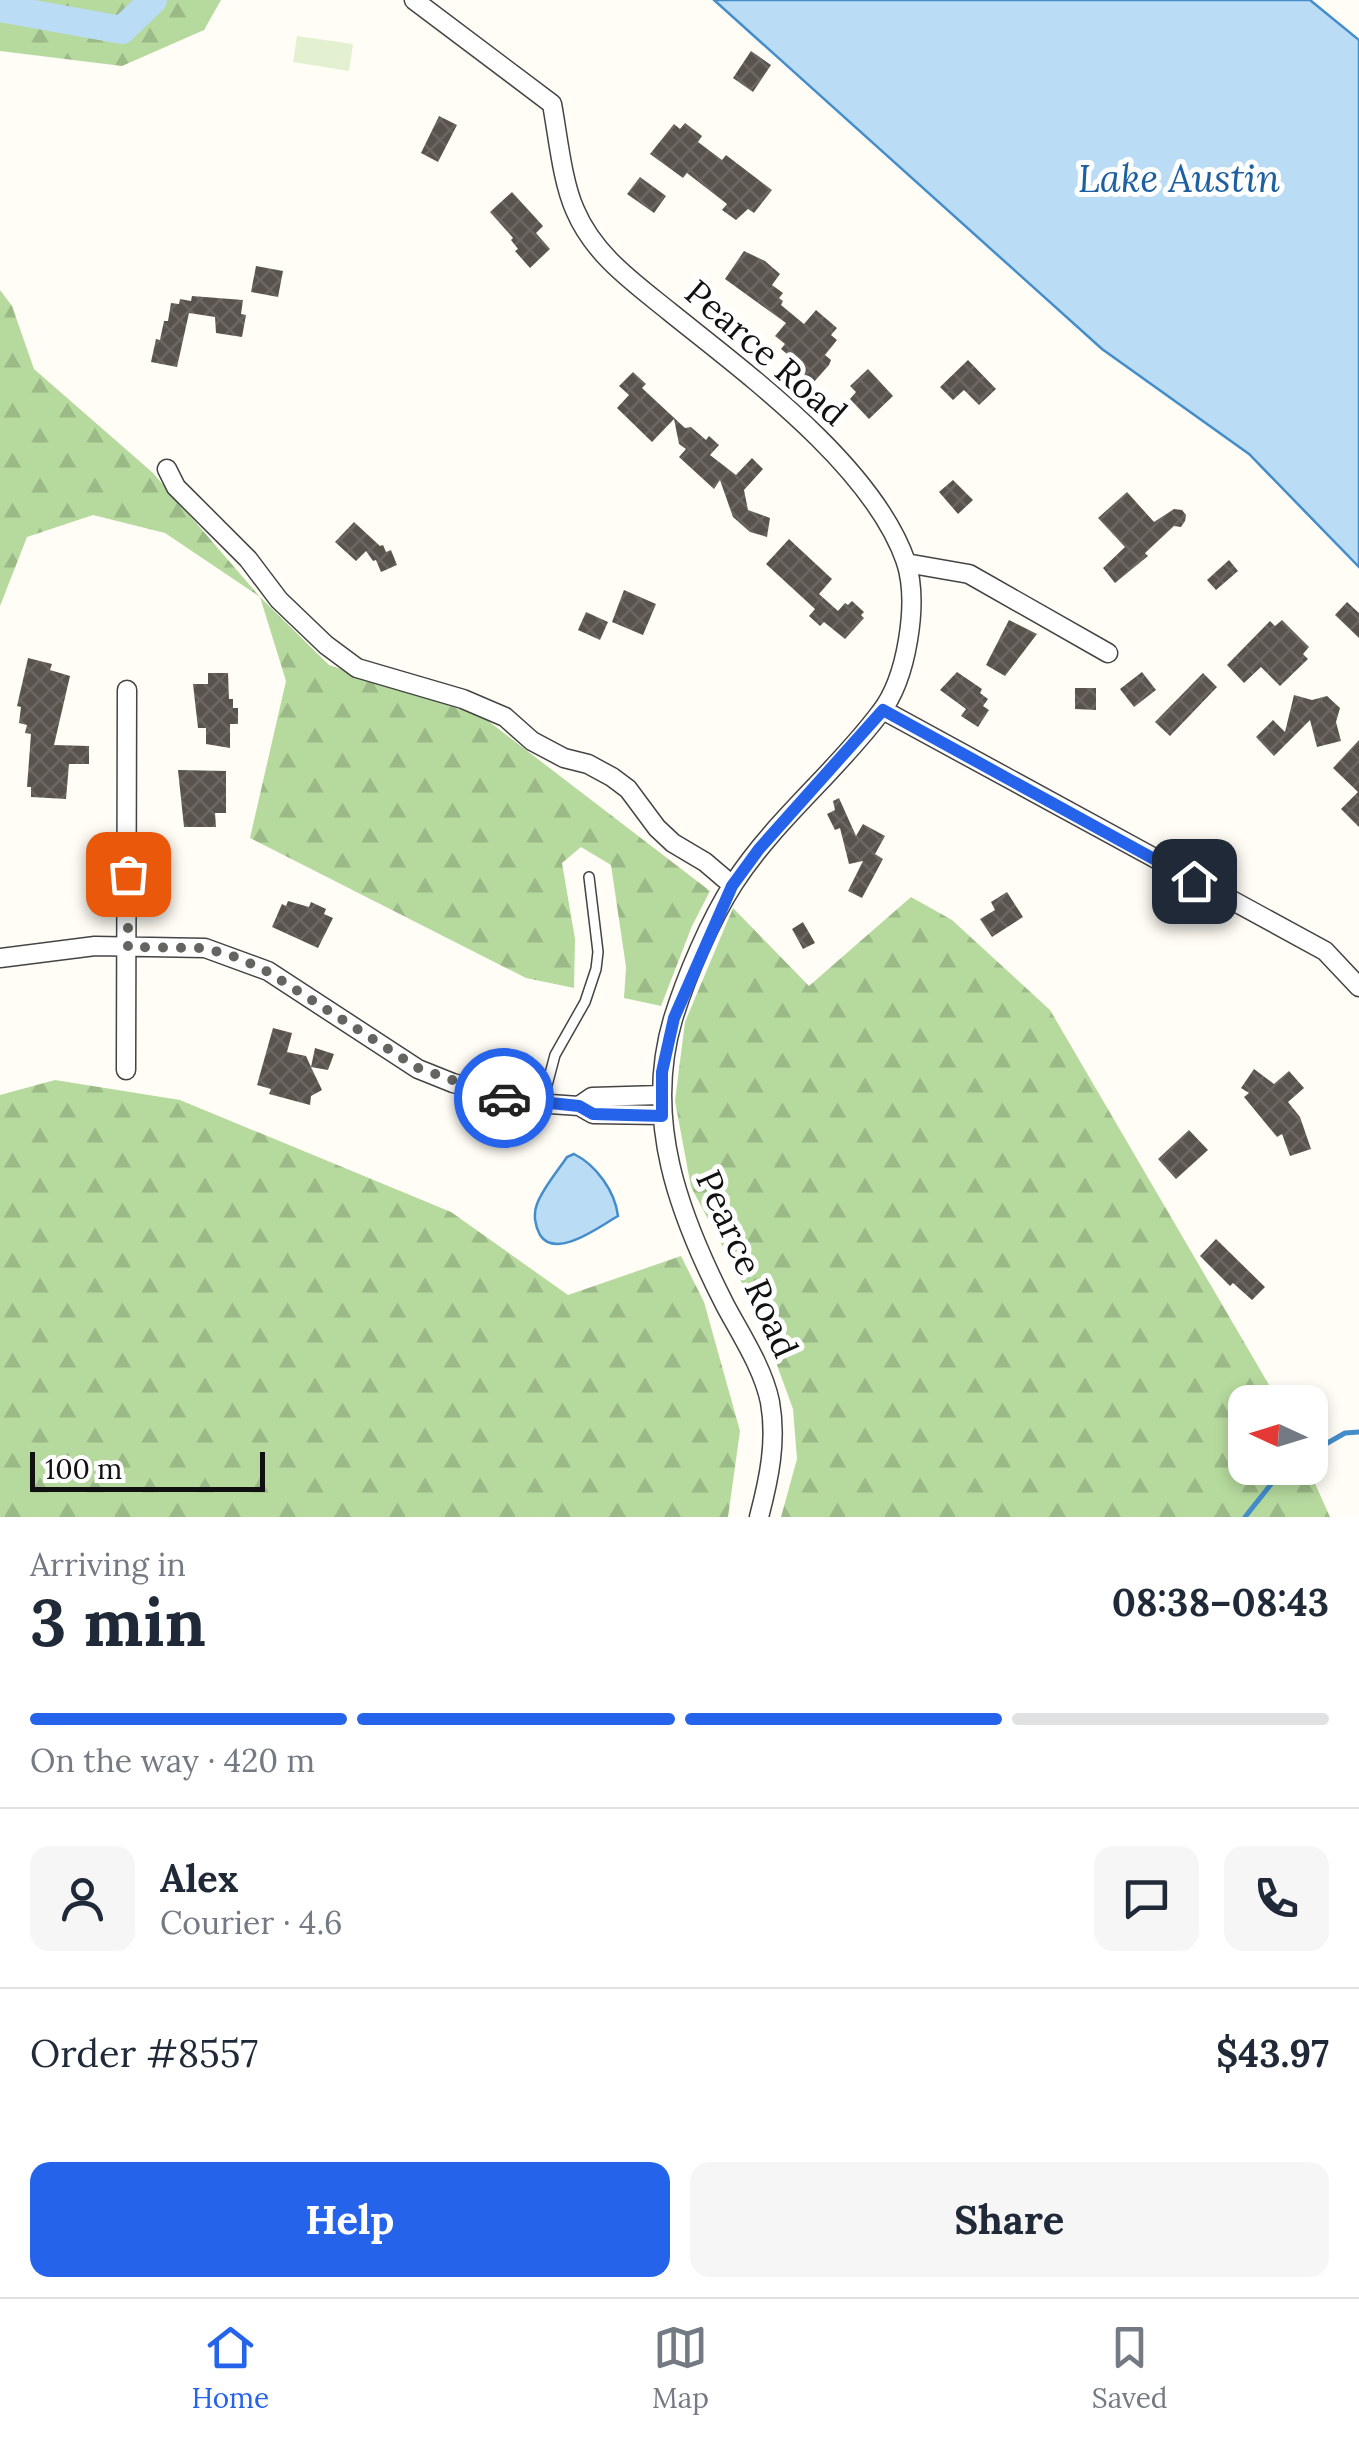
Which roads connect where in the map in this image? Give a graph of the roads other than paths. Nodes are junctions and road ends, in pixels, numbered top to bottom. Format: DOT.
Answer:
graph roads {
  1 [pos="414,0"];
  2 [pos="167,469"];
  3 [pos="906,563"];
  4 [pos="1108,653"];
  5 [pos="126,690"];
  6 [pos="883,710"];
  7 [pos="589,877"];
  8 [pos="732,886"];
  9 [pos="128,947"];
  10 [pos="0,958"];
  11 [pos="1359,987"];
  12 [pos="126,1070"];
  13 [pos="661,1095"];
  14 [pos="542,1104"];
  15 [pos="610,1106"];
  16 [pos="662,1116"];
  17 [pos="759,1517"];
  1 -- 3 [label="street, Pearce Road"];
  2 -- 8 [label="street"];
  3 -- 4 [label="street"];
  3 -- 6 [label="street, Pearce Road"];
  5 -- 9 [label="street"];
  6 -- 8 [label="street, Pearce Road"];
  6 -- 11 [label="street"];
  7 -- 14 [label="lane"];
  8 -- 13 [label="street, Pearce Road"];
  9 -- 10 [label="street"];
  9 -- 12 [label="street"];
  9 -- 14 [label="street"];
  13 -- 15 [label="street"];
  13 -- 16 [label="street, Pearce Road"];
  14 -- 15 [label="street"];
  15 -- 16 [label="street"];
  16 -- 17 [label="street, Pearce Road"];
}
